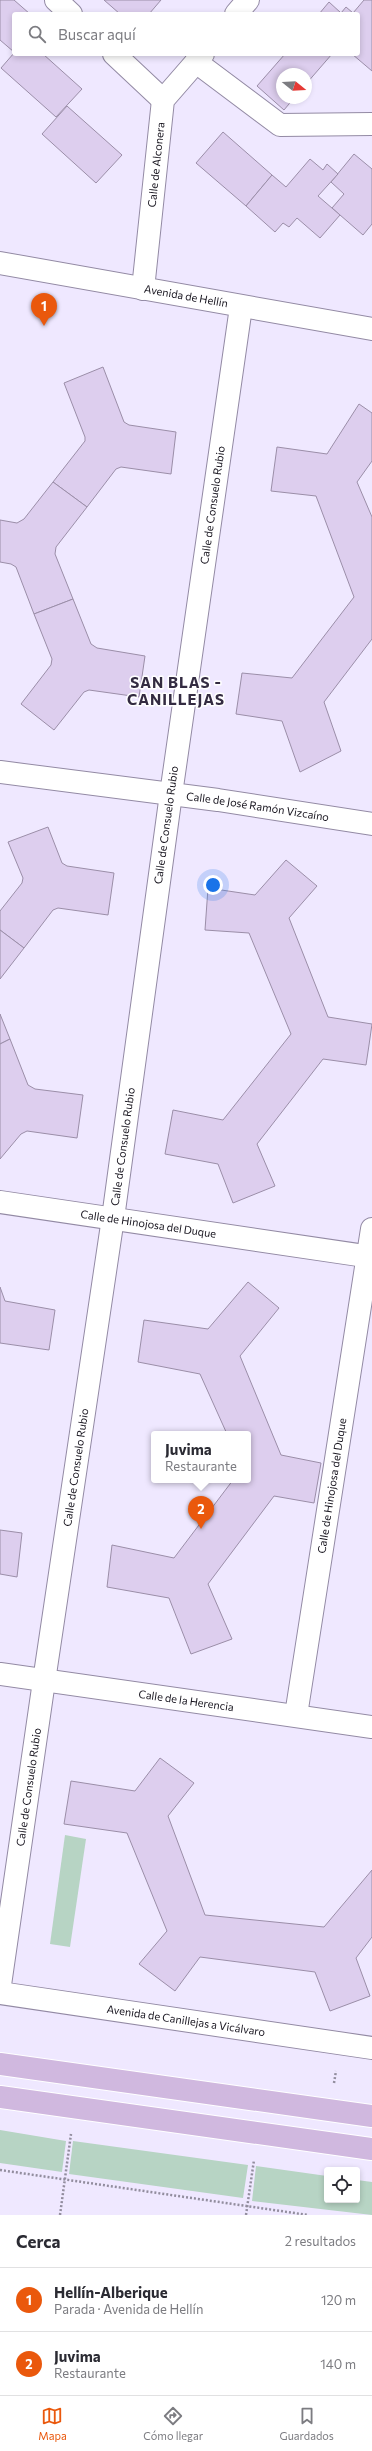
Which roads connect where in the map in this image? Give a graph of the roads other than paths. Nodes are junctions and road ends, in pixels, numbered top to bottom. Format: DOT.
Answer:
graph roads {
  1 [pos="56,0"];
  2 [pos="248,0"];
  3 [pos="69,12"];
  4 [pos="238,12"];
  5 [pos="116,56"];
  6 [pos="200,58"];
  7 [pos="163,100"];
  8 [pos="372,124"];
  9 [pos="0,263"];
  10 [pos="143,289"];
  11 [pos="241,307"];
  12 [pos="372,329"];
  13 [pos="0,772"];
  14 [pos="171,794"];
  15 [pos="372,824"];
  16 [pos="0,1202"];
  17 [pos="113,1218"];
  18 [pos="372,1229"];
  19 [pos="370,1257"];
  20 [pos="0,1674"];
  21 [pos="44,1681"];
  22 [pos="296,1715"];
  23 [pos="372,1727"];
  24 [pos="0,1985"];
  25 [pos="0,1993"];
  26 [pos="372,2048"];
  27 [pos="0,2064"];
  28 [pos="0,2097"];
  29 [pos="372,2116"];
  30 [pos="372,2149"];
  1 -- 3 [label="street"];
  2 -- 4 [label="street"];
  5 -- 7 [label="street"];
  6 -- 7 [label="street"];
  6 -- 8 [label="street"];
  7 -- 10 [label="street, Calle de Alconera"];
  9 -- 10 [label="street, Avenida de Hellín"];
  10 -- 11 [label="street, Avenida de Hellín"];
  11 -- 12 [label="street, Avenida de Hellín"];
  11 -- 14 [label="street, Calle de Consuelo Rubio"];
  13 -- 14 [label="street, Calle de José Ramón Vizcaíno"];
  14 -- 15 [label="street, Calle de José Ramón Vizcaíno"];
  14 -- 17 [label="street, Calle de Consuelo Rubio"];
  16 -- 17 [label="street, Calle de Hinojosa del Duque"];
  17 -- 19 [label="street, Calle de Hinojosa del Duque"];
  17 -- 21 [label="street, Calle de Consuelo Rubio"];
  18 -- 19 [label="street, Calle de Hinojosa del Duque"];
  19 -- 22 [label="street, Calle de Hinojosa del Duque"];
  20 -- 21 [label="street, Calle de la Herencia"];
  21 -- 22 [label="street, Calle de la Herencia"];
  21 -- 24 [label="street, Calle de Consuelo Rubio"];
  22 -- 23 [label="street, Calle de la Herencia"];
  25 -- 26 [label="street, Avenida de Canillejas a Vicálvaro"];
  27 -- 29 [label="main road"];
  28 -- 30 [label="main road"];
}
